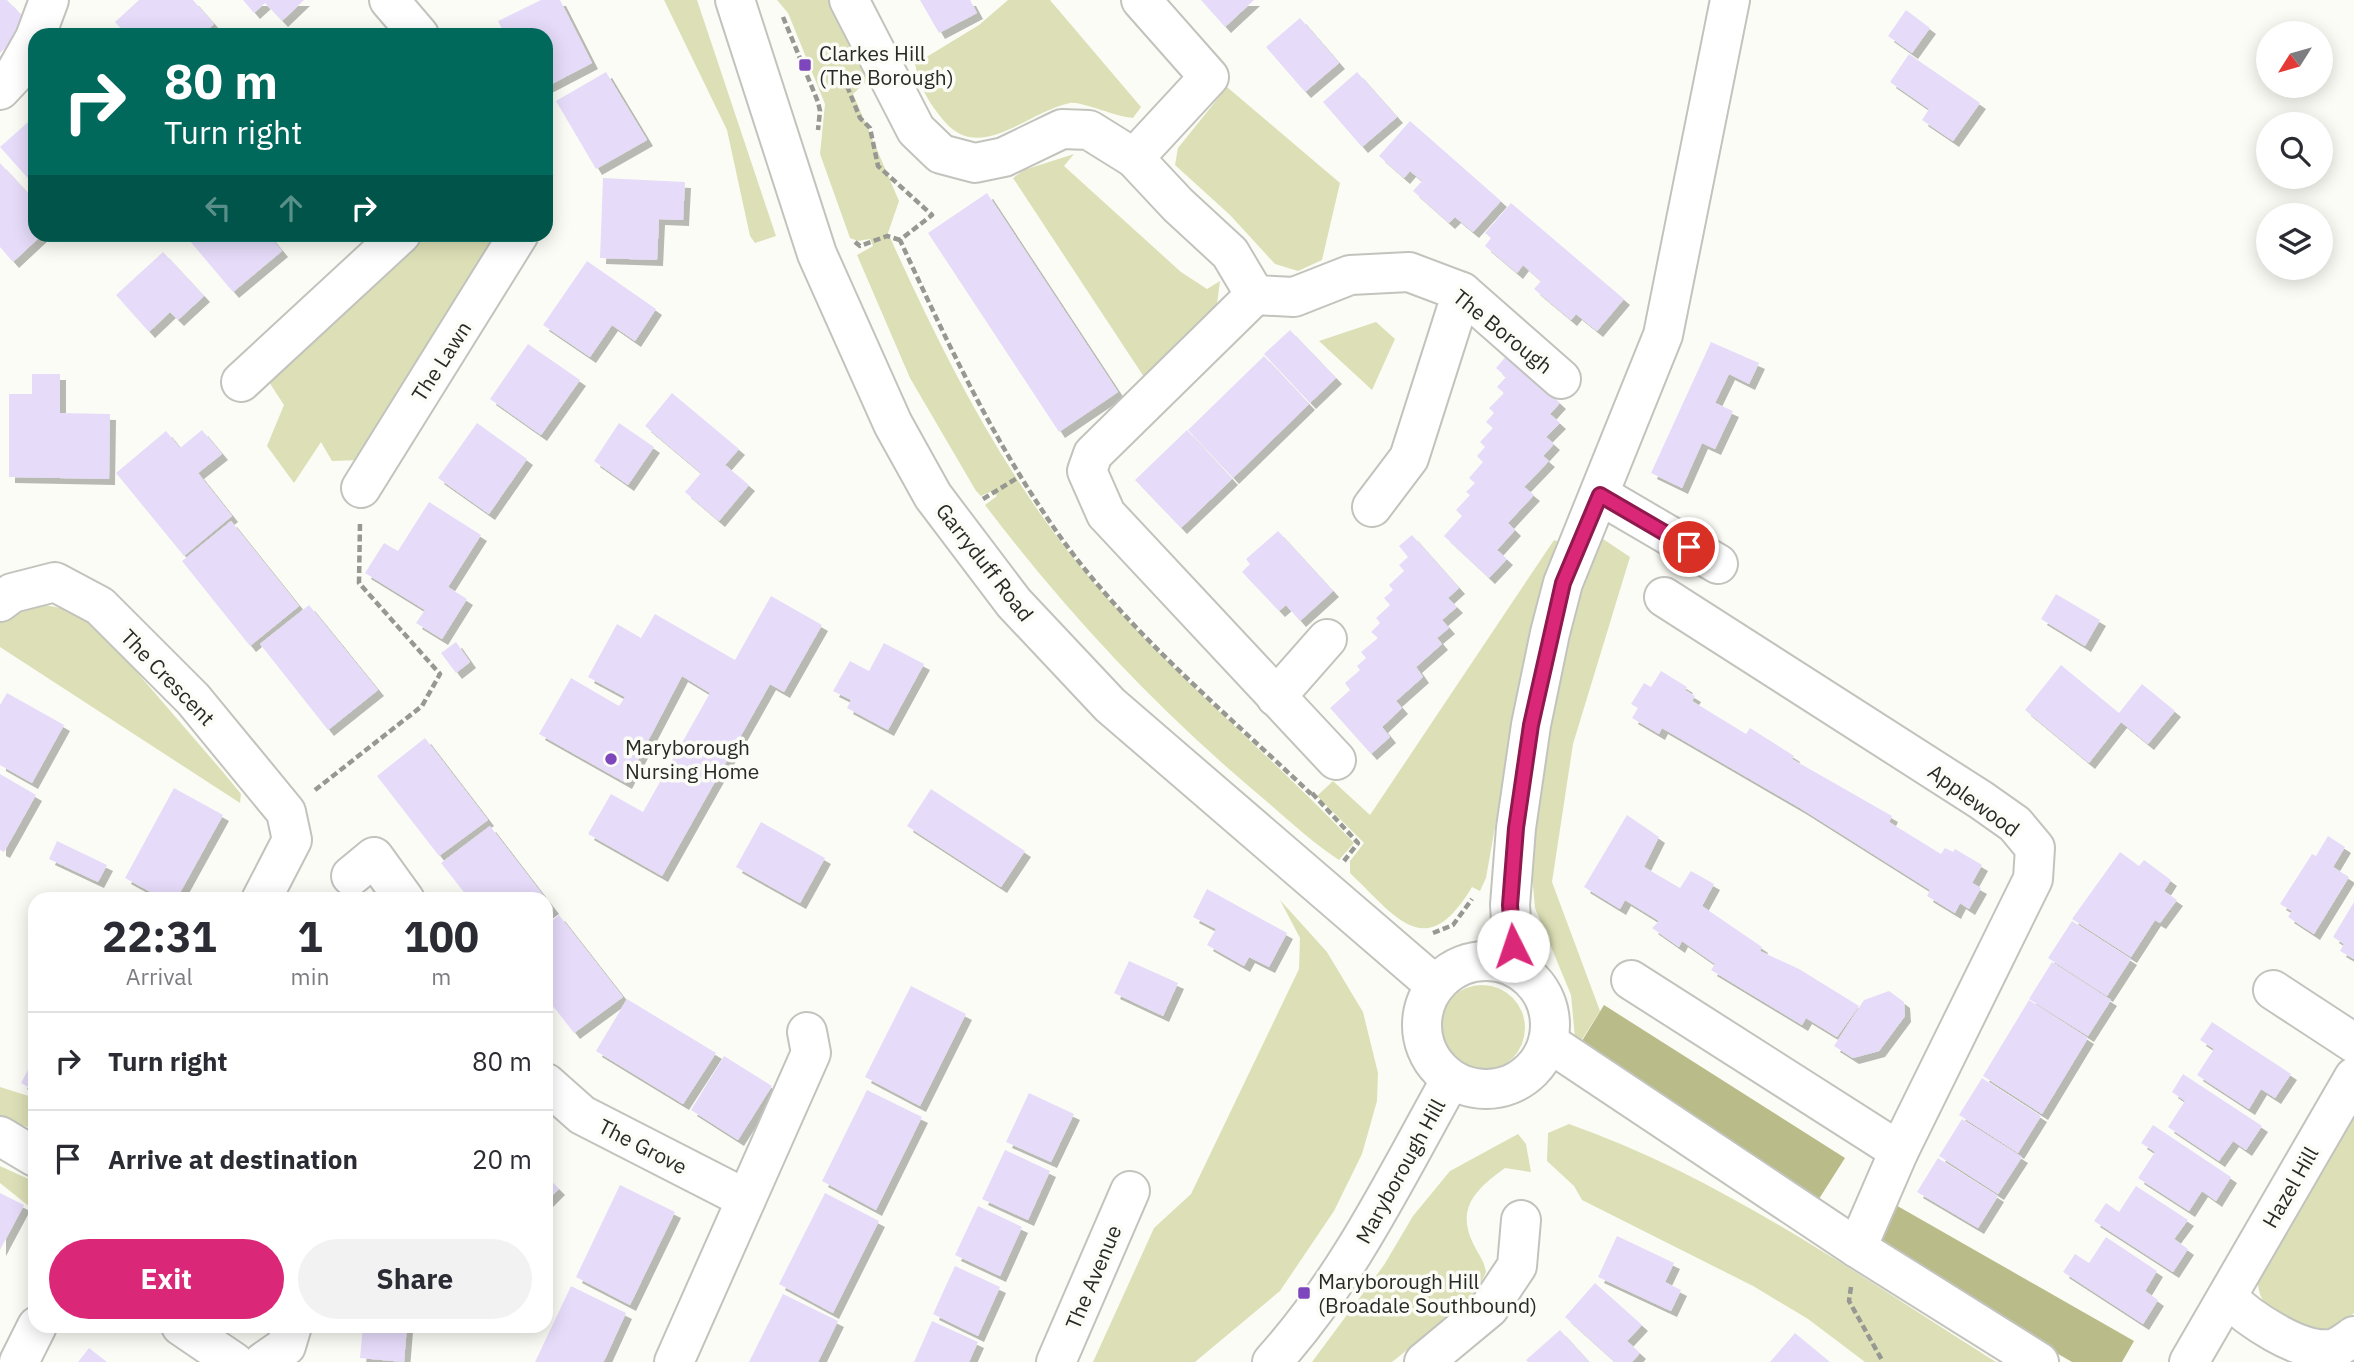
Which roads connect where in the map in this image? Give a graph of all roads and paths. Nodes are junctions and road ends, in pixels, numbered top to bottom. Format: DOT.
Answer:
graph roads {
  1 [pos="49,0"];
  2 [pos="389,0"];
  3 [pos="736,0"];
  4 [pos="849,0"];
  5 [pos="1141,0"];
  6 [pos="1730,0"];
  7 [pos="781,14"];
  8 [pos="39,28"];
  9 [pos="413,28"];
  10 [pos="28,50"];
  11 [pos="0,90"];
  12 [pos="860,118"];
  13 [pos="870,128"];
  14 [pos="817,134"];
  15 [pos="1135,158"];
  16 [pos="900,240"];
  17 [pos="392,242"];
  18 [pos="514,242"];
  19 [pos="870,242"];
  20 [pos="1462,292"];
  21 [pos="1255,295"];
  22 [pos="1561,379"];
  23 [pos="241,382"];
  24 [pos="1021,475"];
  25 [pos="361,488"];
  26 [pos="1600,495"];
  27 [pos="978,503"];
  28 [pos="1372,507"];
  29 [pos="1718,564"];
  30 [pos="1664,597"];
  31 [pos="0,602"];
  32 [pos="1327,639"];
  33 [pos="1276,697"];
  34 [pos="1327,773"];
  35 [pos="289,826"];
  36 [pos="1337,870"];
  37 [pos="351,876"];
  38 [pos="264,892"];
  39 [pos="399,892"];
  40 [pos="1514,967"];
  41 [pos="1631,980"];
  42 [pos="1435,985"];
  43 [pos="2273,990"];
  44 [pos="807,1032"];
  45 [pos="1548,1042"];
  46 [pos="2354,1043"];
  47 [pos="2354,1077"];
  48 [pos="1451,1079"];
  49 [pos="553,1089"];
  50 [pos="0,1136"];
  51 [pos="1899,1151"];
  52 [pos="28,1153"];
  53 [pos="1130,1191"];
  54 [pos="746,1199"];
  55 [pos="1521,1220"];
  56 [pos="1857,1248"];
  57 [pos="2227,1297"];
  58 [pos="34,1333"];
  59 [pos="191,1333"];
  60 [pos="290,1333"];
  61 [pos="2354,1336"];
  62 [pos="19,1362"];
  63 [pos="234,1362"];
  64 [pos="263,1362"];
  65 [pos="674,1362"];
  66 [pos="1056,1362"];
  67 [pos="1272,1362"];
  68 [pos="1424,1362"];
  69 [pos="1883,1362"];
  70 [pos="2039,1362"];
  71 [pos="2189,1362"];
  1 -- 8 [label="street"];
  2 -- 9 [label="street"];
  3 -- 42 [label="street, Garryduff Road"];
  4 -- 15 [label="street"];
  5 -- 15 [label="street"];
  6 -- 26 [label="street"];
  7 -- 14 [label="path"];
  10 -- 11 [label="street"];
  12 -- 13 [label="path"];
  15 -- 21 [label="street"];
  16 -- 19 [label="path"];
  17 -- 23 [label="street"];
  18 -- 25 [label="street, The Lawn"];
  20 -- 21 [label="street, The Borough"];
  20 -- 22 [label="street, The Borough"];
  20 -- 28 [label="street"];
  21 -- 33 [label="street"];
  24 -- 27 [label="path"];
  25 -- 35 [label="path"];
  26 -- 29 [label="street"];
  26 -- 40 [label="street"];
  30 -- 51 [label="street, Applewood"];
  31 -- 35 [label="street, The Crescent"];
  32 -- 33 [label="street"];
  33 -- 34 [label="street"];
  34 -- 36 [label="path"];
  35 -- 38 [label="street"];
  37 -- 39 [label="street"];
  40 -- 42 [label="street"];
  40 -- 45 [label="street"];
  41 -- 51 [label="street"];
  42 -- 48 [label="street"];
  43 -- 46 [label="street"];
  44 -- 54 [label="street"];
  45 -- 48 [label="street"];
  45 -- 56 [label="street"];
  47 -- 57 [label="street, Hazel Hill"];
  48 -- 67 [label="street, Maryborough Hill"];
  49 -- 54 [label="street, The Grove"];
  50 -- 52 [label="street"];
  51 -- 56 [label="street, Applewood"];
  53 -- 66 [label="street, The Avenue"];
  54 -- 65 [label="street"];
  55 -- 68 [label="street"];
  56 -- 69 [label="path"];
  56 -- 70 [label="street"];
  57 -- 61 [label="street"];
  57 -- 71 [label="street, Hazel Hill"];
  58 -- 62 [label="street"];
  59 -- 63 [label="street"];
  60 -- 64 [label="street"];
}
